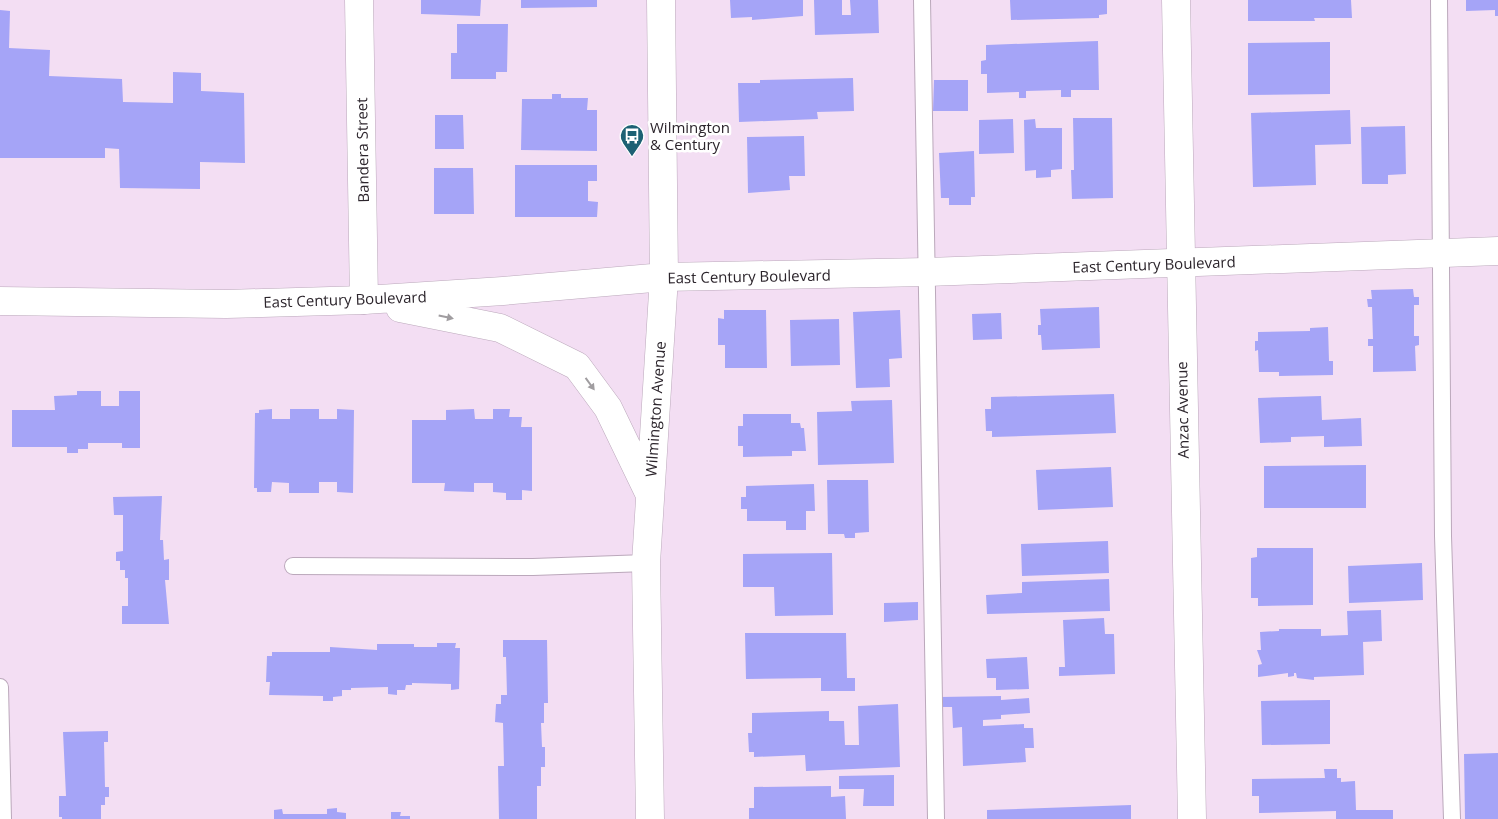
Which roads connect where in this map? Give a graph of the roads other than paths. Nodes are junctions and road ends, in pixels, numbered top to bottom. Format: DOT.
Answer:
graph roads {
  1 [pos="359,0"];
  2 [pos="661,0"];
  3 [pos="922,0"];
  4 [pos="1176,0"];
  5 [pos="1439,0"];
  6 [pos="1498,250"];
  7 [pos="1442,253"];
  8 [pos="1179,264"];
  9 [pos="927,272"];
  10 [pos="664,277"];
  11 [pos="364,300"];
  12 [pos="0,301"];
  13 [pos="649,494"];
  14 [pos="646,563"];
  15 [pos="293,566"];
  16 [pos="0,687"];
  17 [pos="3,819"];
  18 [pos="650,819"];
  19 [pos="936,819"];
  20 [pos="1192,819"];
  21 [pos="1452,819"];
  1 -- 11 [label="main road, Bandera Street"];
  2 -- 10 [label="main road, Wilmington Avenue"];
  3 -- 9 [label="lane"];
  4 -- 8 [label="main road, Anzac Avenue"];
  5 -- 7 [label="lane"];
  6 -- 7 [label="main road, East Century Boulevard"];
  7 -- 8 [label="main road, East Century Boulevard"];
  7 -- 21 [label="lane"];
  8 -- 9 [label="main road, East Century Boulevard"];
  8 -- 20 [label="main road, Anzac Avenue"];
  9 -- 10 [label="main road, East Century Boulevard"];
  9 -- 19 [label="lane"];
  10 -- 11 [label="main road, East Century Boulevard"];
  10 -- 13 [label="main road, Wilmington Avenue"];
  11 -- 12 [label="main road, East Century Boulevard"];
  11 -- 13 [label="main road, one-way"];
  13 -- 14 [label="main road, Wilmington Avenue"];
  14 -- 15 [label="lane"];
  14 -- 18 [label="main road, Wilmington Avenue"];
  16 -- 17 [label="lane"];
}
